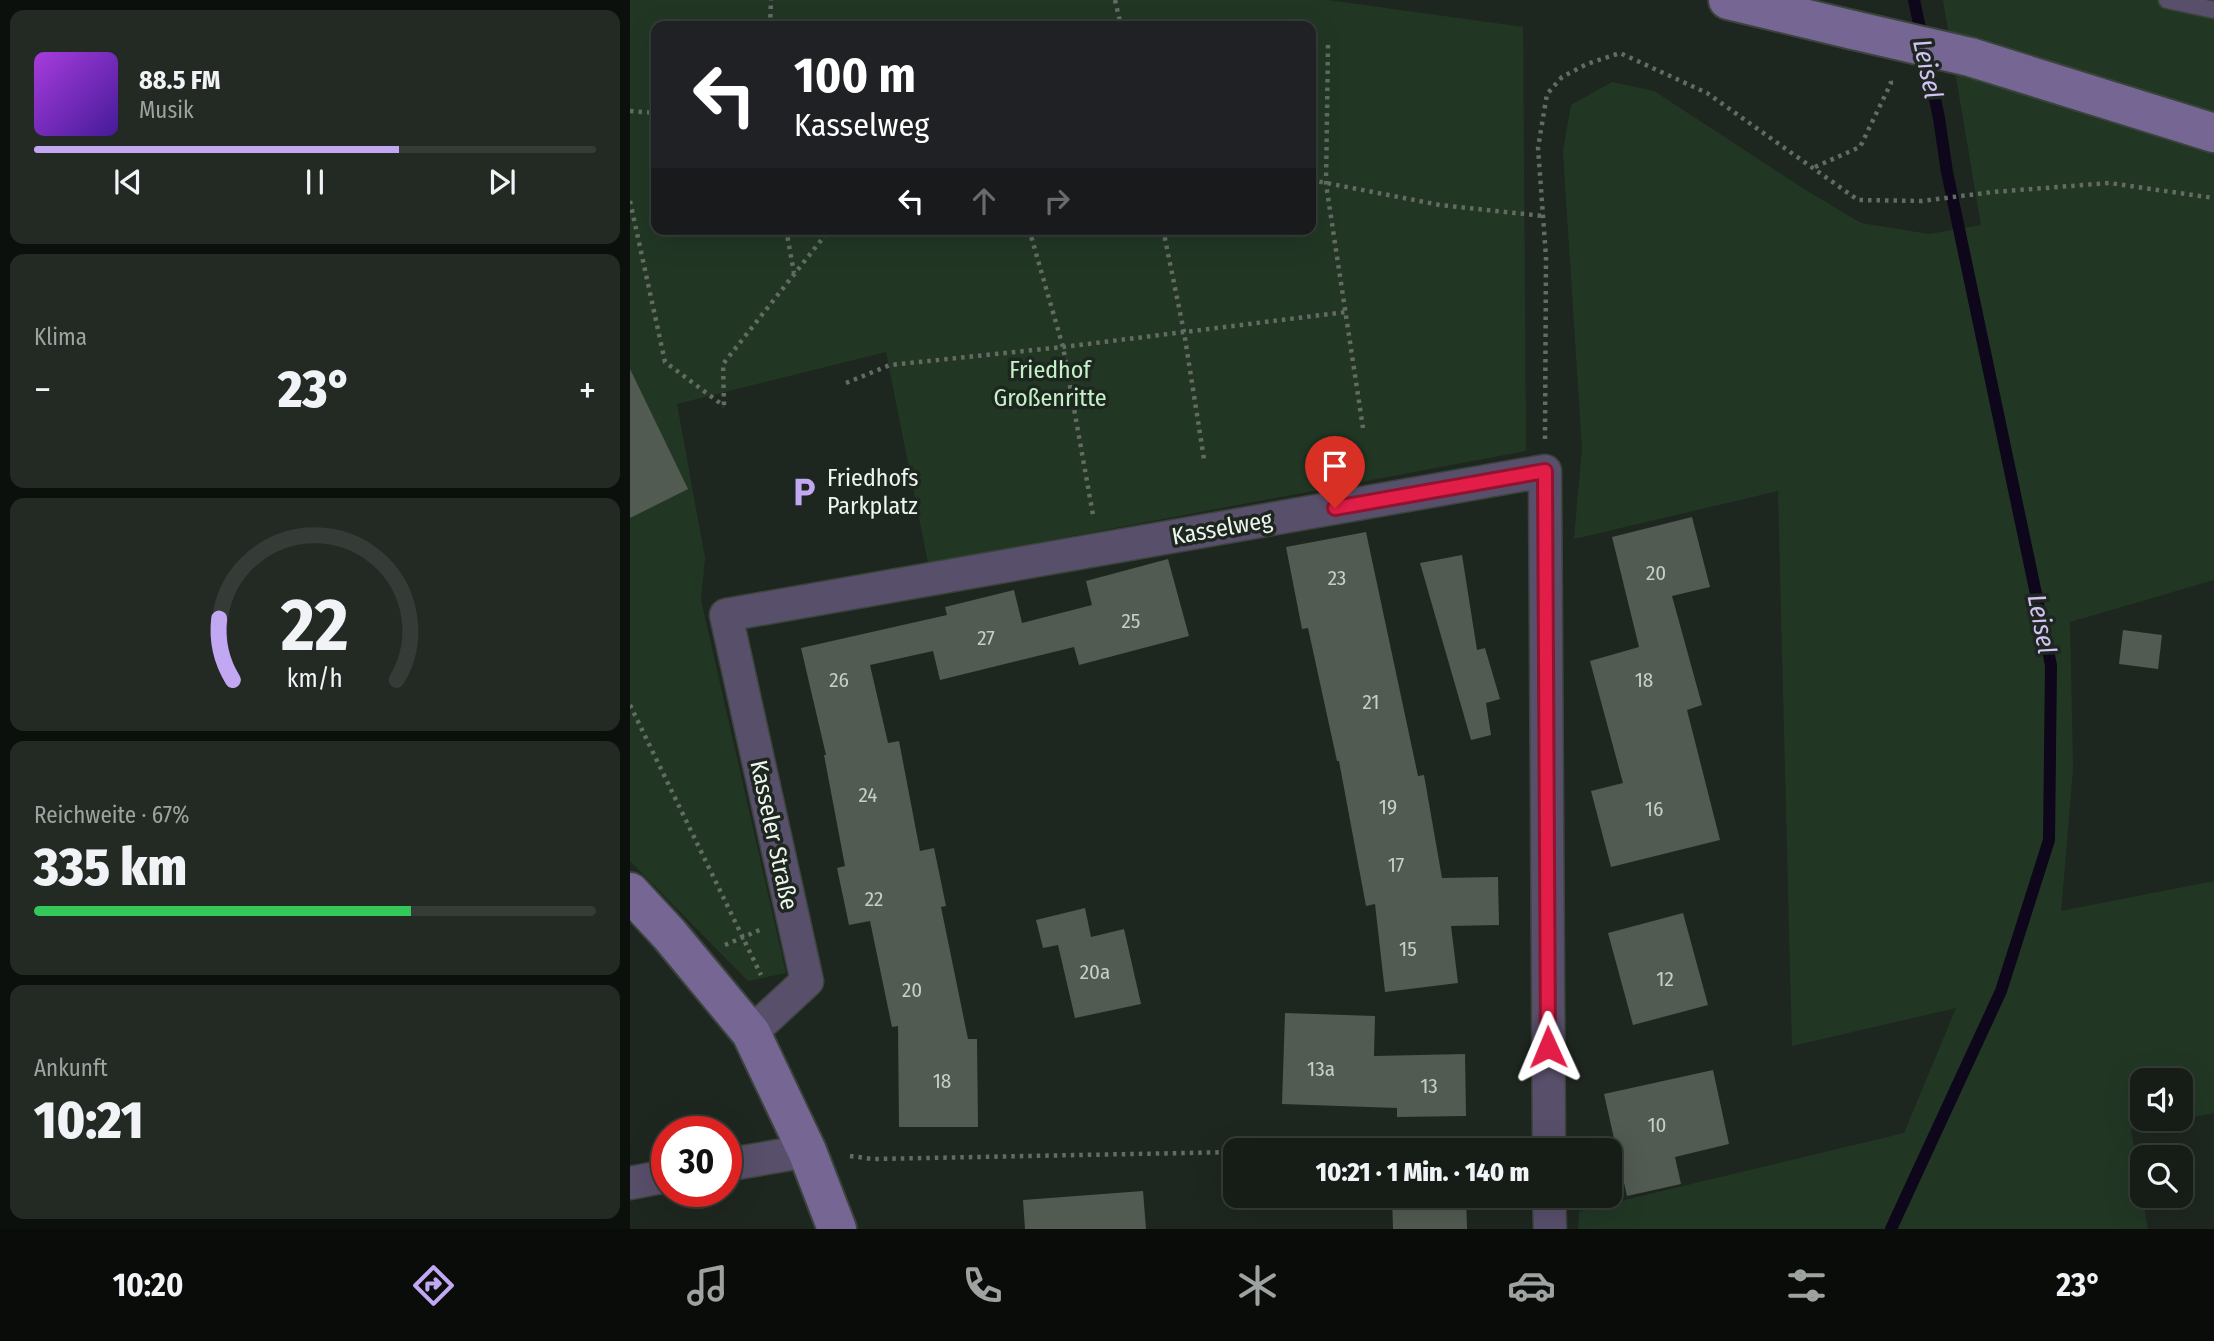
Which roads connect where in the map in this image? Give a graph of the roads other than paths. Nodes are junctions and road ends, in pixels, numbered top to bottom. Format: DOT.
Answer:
graph roads {
  1 [pos="1728,0"];
  2 [pos="2167,0"];
  3 [pos="2214,10"];
  4 [pos="2214,132"];
  5 [pos="726,615"];
  6 [pos="630,892"];
  7 [pos="764,1021"];
  8 [pos="1549,1138"];
  9 [pos="807,1151"];
  10 [pos="742,1162"];
  11 [pos="651,1179"];
  12 [pos="630,1182"];
  13 [pos="1549,1208"];
  14 [pos="837,1229"];
  15 [pos="1550,1229"];
  1 -- 4 [label="main road, bridge"];
  2 -- 3 [label="lane"];
  5 -- 7 [label="street, Kasseler Straße"];
  5 -- 8 [label="street, Kasselweg"];
  6 -- 7 [label="main road"];
  7 -- 9 [label="main road"];
  9 -- 10 [label="street"];
  9 -- 14 [label="main road"];
  11 -- 12 [label="street"];
  13 -- 15 [label="street"];
}
